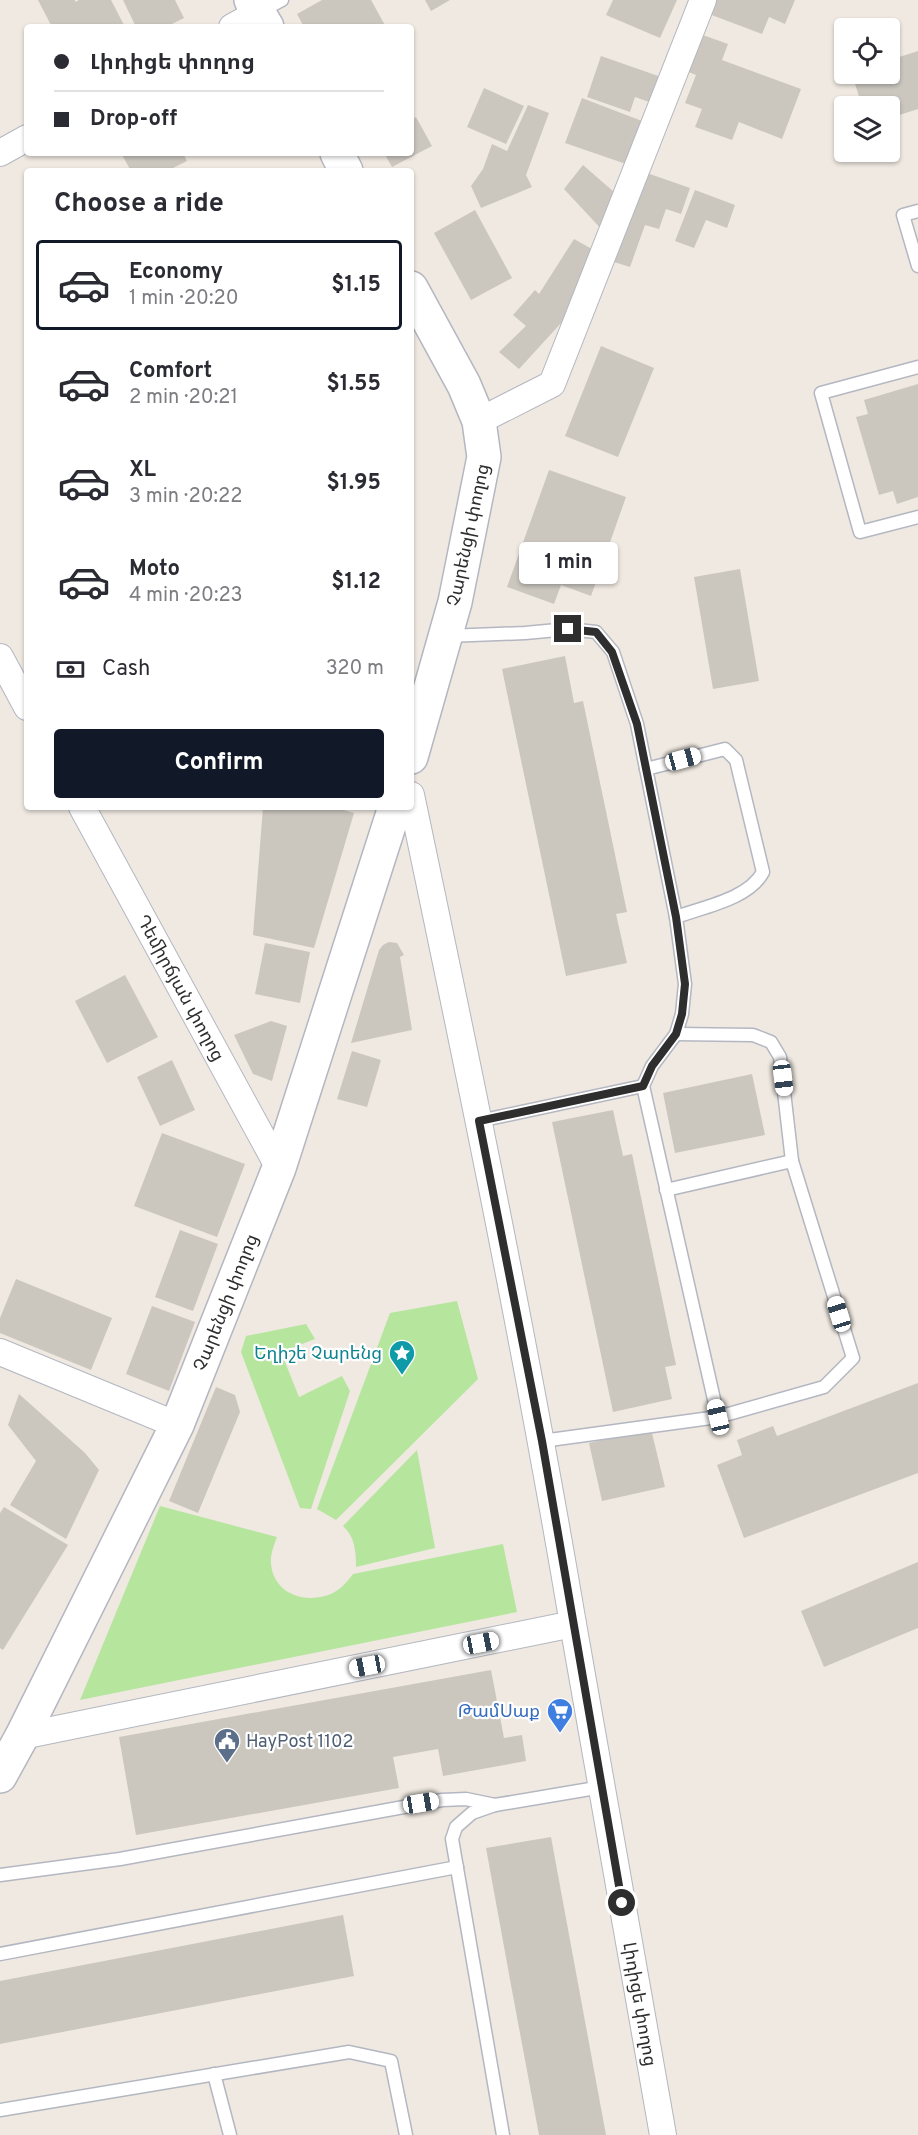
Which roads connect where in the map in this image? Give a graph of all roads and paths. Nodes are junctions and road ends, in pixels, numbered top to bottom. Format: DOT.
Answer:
graph roads {
  1 [pos="703,0"];
  2 [pos="24,140"];
  3 [pos="0,153"];
  4 [pos="918,211"];
  5 [pos="918,266"];
  6 [pos="414,293"];
  7 [pos="918,367"];
  8 [pos="479,421"];
  9 [pos="918,517"];
  10 [pos="445,636"];
  11 [pos="0,657"];
  12 [pos="24,701"];
  13 [pos="414,746"];
  14 [pos="646,769"];
  15 [pos="414,809"];
  16 [pos="84,810"];
  17 [pos="394,810"];
  18 [pos="676,917"];
  19 [pos="676,1034"];
  20 [pos="643,1086"];
  21 [pos="479,1121"];
  22 [pos="792,1161"];
  23 [pos="279,1168"];
  24 [pos="666,1191"];
  25 [pos="0,1352"];
  26 [pos="718,1417"];
  27 [pos="177,1425"];
  28 [pos="542,1441"];
  29 [pos="573,1624"];
  30 [pos="22,1736"];
  31 [pos="0,1776"];
  32 [pos="602,1786"];
  33 [pos="495,1805"];
  34 [pos="457,1867"];
  35 [pos="0,1875"];
  36 [pos="0,1954"];
  37 [pos="214,2074"];
  38 [pos="0,2110"];
  39 [pos="230,2135"];
  40 [pos="406,2135"];
  41 [pos="503,2135"];
  42 [pos="663,2135"];
  1 -- 8 [label="street"];
  2 -- 3 [label="street"];
  4 -- 5 [label="lane"];
  6 -- 8 [label="main road, Չարենցի փողոց"];
  7 -- 9 [label="lane"];
  8 -- 10 [label="main road, Չարենցի փողոց"];
  10 -- 13 [label="main road, Չարենցի փողոց"];
  10 -- 14 [label="lane"];
  11 -- 12 [label="street"];
  14 -- 18 [label="lane"];
  14 -- 18 [label="lane"];
  15 -- 21 [label="street, Լիդիցե փողոց"];
  16 -- 23 [label="street, Դեմիրճյան փողոց"];
  17 -- 23 [label="main road, Չարենցի փողոց"];
  18 -- 19 [label="lane"];
  19 -- 20 [label="lane"];
  19 -- 22 [label="lane"];
  20 -- 21 [label="lane"];
  20 -- 24 [label="lane"];
  21 -- 28 [label="street, Լիդիցե փողոց"];
  22 -- 24 [label="lane"];
  22 -- 26 [label="lane"];
  23 -- 27 [label="main road, Չարենցի փողոց"];
  24 -- 26 [label="lane"];
  25 -- 27 [label="street"];
  26 -- 28 [label="lane"];
  27 -- 30 [label="main road, Չարենցի փողոց"];
  28 -- 29 [label="street, Լիդիցե փողոց"];
  29 -- 30 [label="street"];
  29 -- 32 [label="street, Լիդիցե փողոց"];
  30 -- 31 [label="main road, Չարենցի փողոց"];
  32 -- 33 [label="lane"];
  32 -- 42 [label="street, Լիդիցե փողոց"];
  33 -- 34 [label="lane"];
  33 -- 35 [label="lane"];
  34 -- 36 [label="lane"];
  34 -- 41 [label="lane"];
  37 -- 38 [label="lane"];
  37 -- 39 [label="lane"];
  37 -- 40 [label="lane"];
}
